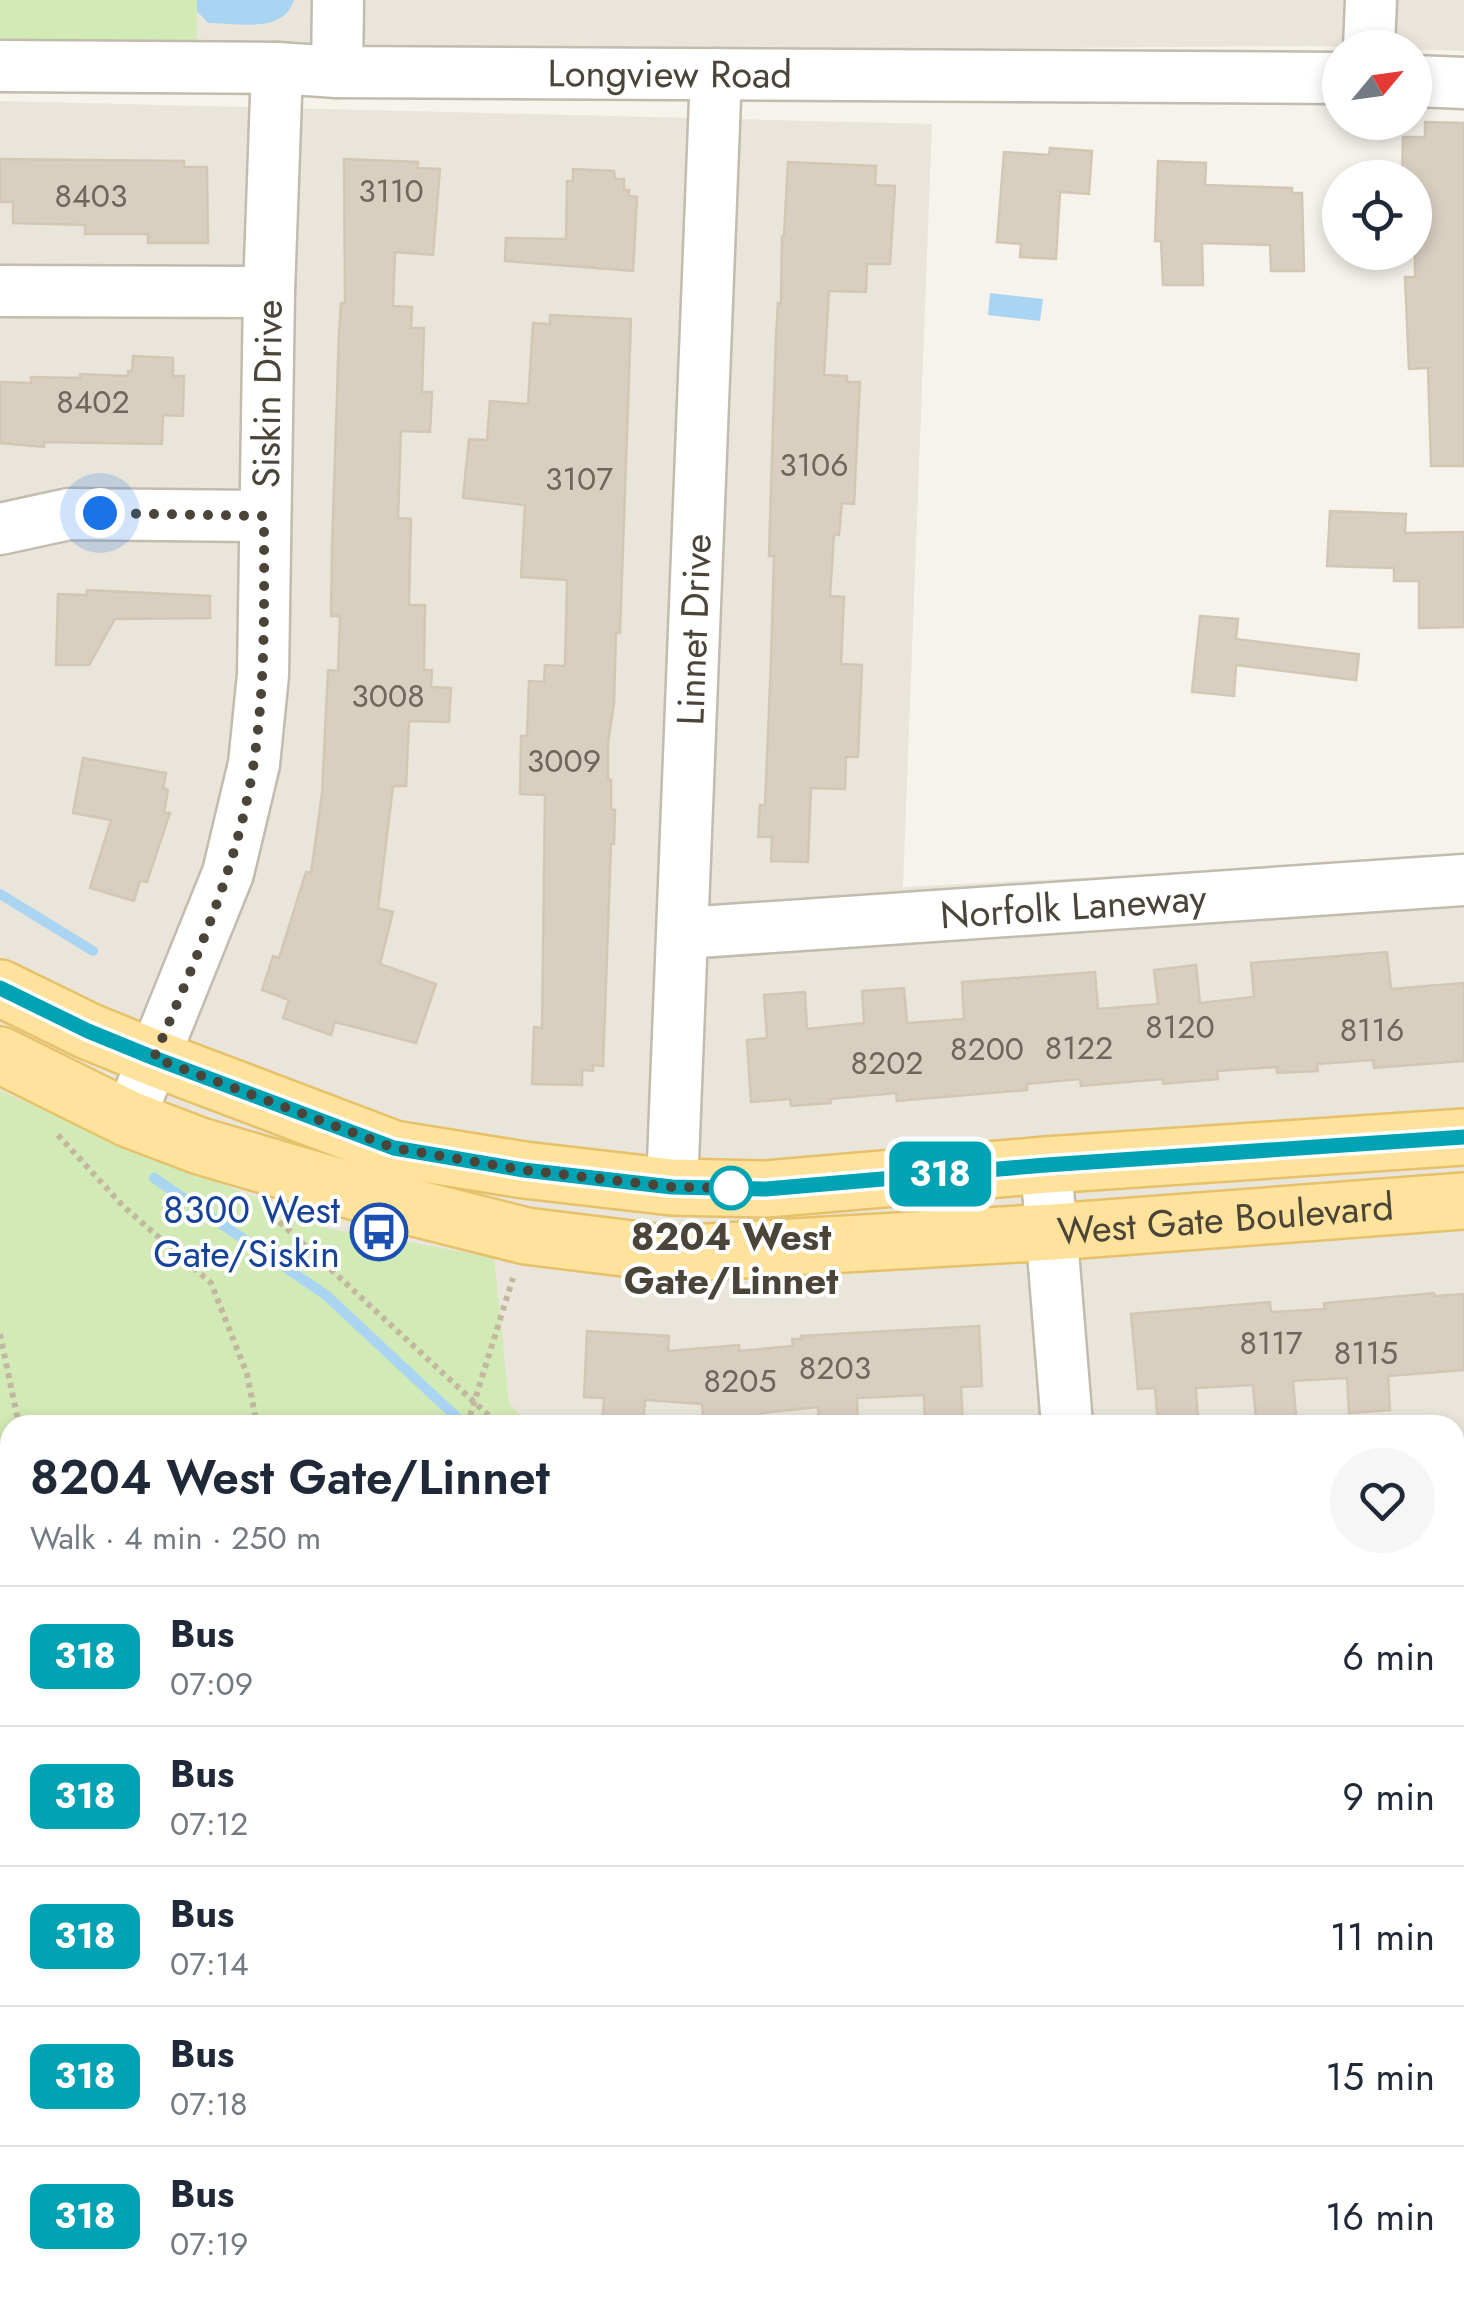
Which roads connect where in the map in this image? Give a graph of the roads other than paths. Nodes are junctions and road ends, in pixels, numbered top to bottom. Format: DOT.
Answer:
graph roads {
  1 [pos="338,0"];
  2 [pos="1371,0"];
  3 [pos="1370,30"];
  4 [pos="0,66"];
  5 [pos="277,68"];
  6 [pos="338,72"];
  7 [pos="716,74"];
  8 [pos="1322,78"];
  9 [pos="1432,82"];
  10 [pos="1464,83"];
  11 [pos="0,291"];
  12 [pos="269,292"];
  13 [pos="264,516"];
  14 [pos="0,528"];
  15 [pos="1464,880"];
  16 [pos="684,933"];
  17 [pos="0,988"];
  18 [pos="0,1054"];
  19 [pos="154,1058"];
  20 [pos="129,1119"];
  21 [pos="1464,1137"];
  22 [pos="1046,1165"];
  23 [pos="672,1187"];
  24 [pos="1464,1201"];
  25 [pos="1053,1232"];
  26 [pos="1066,1415"];
  1 -- 6 [label="street"];
  2 -- 3 [label="street"];
  4 -- 5 [label="street, Longview Road"];
  5 -- 6 [label="street, Longview Road"];
  5 -- 12 [label="street, Siskin Drive"];
  6 -- 7 [label="street, Longview Road"];
  7 -- 8 [label="street, Longview Road"];
  7 -- 16 [label="street, Linnet Drive"];
  9 -- 10 [label="street"];
  11 -- 12 [label="street"];
  12 -- 13 [label="street, Siskin Drive"];
  13 -- 14 [label="street"];
  13 -- 19 [label="street, Siskin Drive"];
  15 -- 16 [label="street, Norfolk Laneway"];
  16 -- 23 [label="street, Linnet Drive"];
  17 -- 19 [label="main road, West Gate Boulevard"];
  18 -- 20 [label="main road, West Gate Boulevard"];
  19 -- 20 [label="street, Siskin Drive"];
  19 -- 23 [label="main road, West Gate Boulevard"];
  20 -- 25 [label="main road, West Gate Boulevard"];
  21 -- 22 [label="main road, West Gate Boulevard"];
  22 -- 23 [label="main road, West Gate Boulevard"];
  22 -- 25 [label="street"];
  24 -- 25 [label="main road, West Gate Boulevard"];
  25 -- 26 [label="street"];
}
